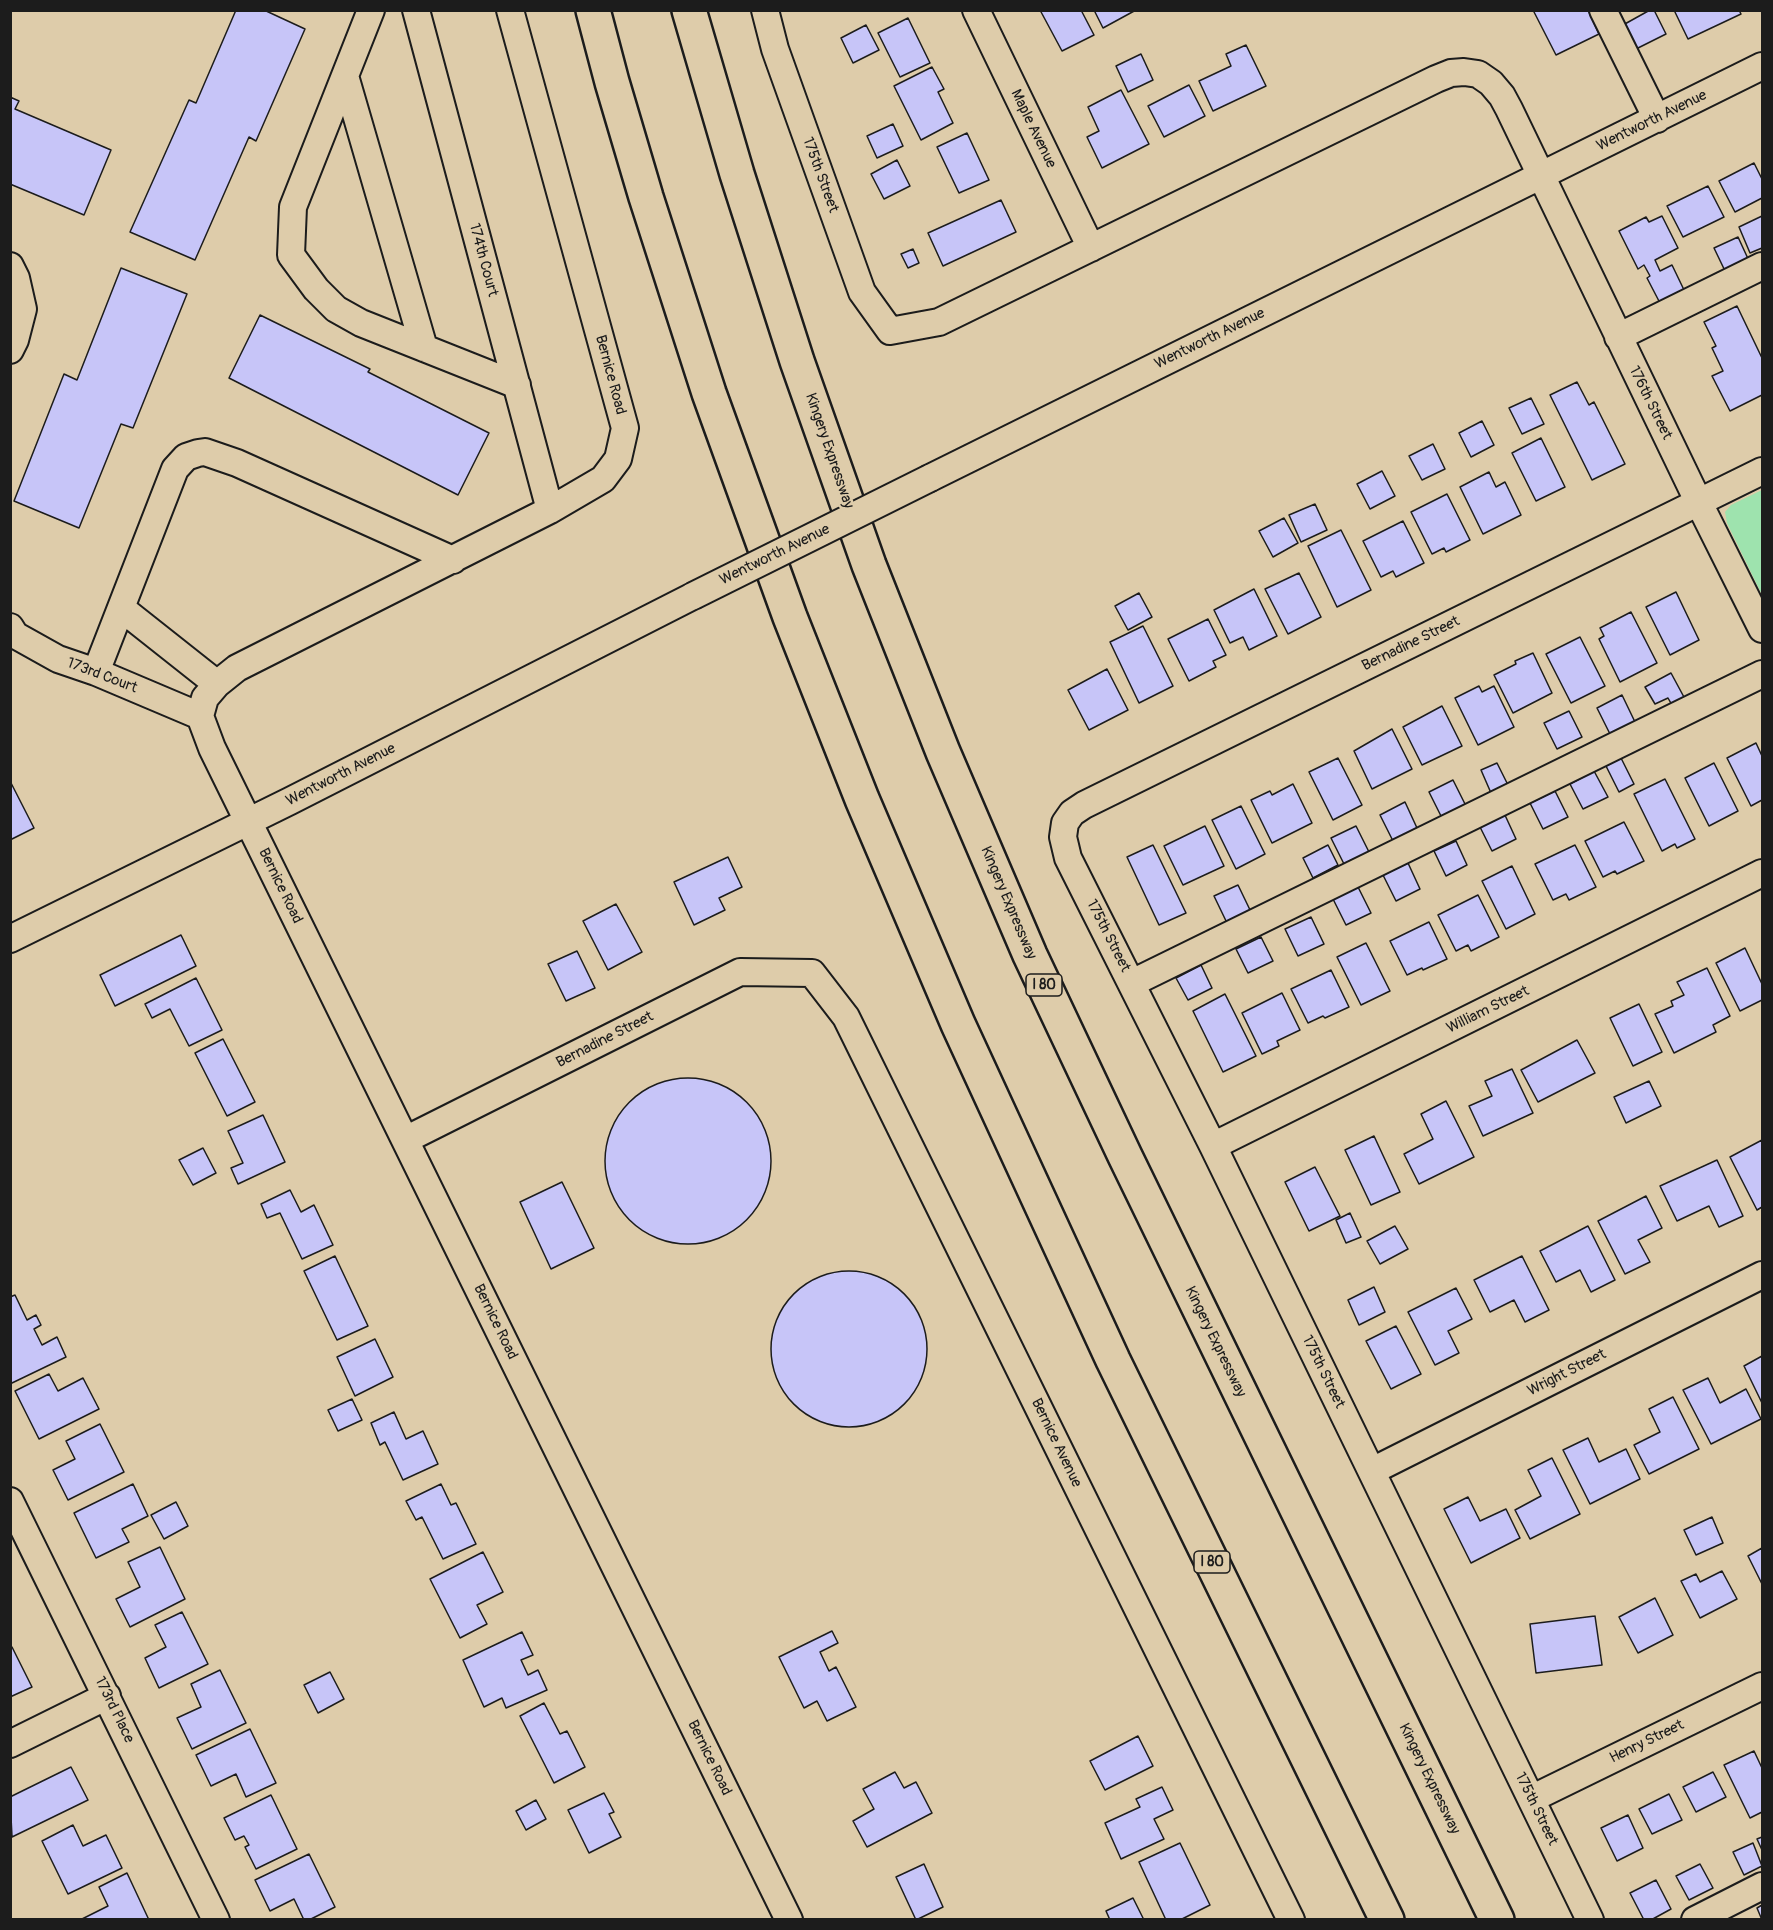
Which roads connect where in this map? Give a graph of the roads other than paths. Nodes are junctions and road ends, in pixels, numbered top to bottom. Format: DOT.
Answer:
graph roads {
  1 [pos="371,10"];
  2 [pos="416,10"];
  3 [pos="510,10"];
  4 [pos="593,10"];
  5 [pos="689,10"];
  6 [pos="765,10"];
  7 [pos="976,10"];
  8 [pos="1603,10"];
  9 [pos="1762,66"];
  10 [pos="345,76"];
  11 [pos="1657,118"];
  12 [pos="1542,175"];
  13 [pos="1091,248"];
  14 [pos="10,266"];
  15 [pos="1762,266"];
  16 [pos="1618,337"];
  17 [pos="424,348"];
  18 [pos="10,350"];
  19 [pos="517,385"];
  20 [pos="1762,471"];
  21 [pos="1699,503"];
  22 [pos="550,510"];
  23 [pos="453,560"];
  24 [pos="121,608"];
  25 [pos="10,627"];
  26 [pos="1762,630"];
  27 [pos="96,672"];
  28 [pos="1762,674"];
  29 [pos="217,684"];
  30 [pos="200,716"];
  31 [pos="248,822"];
  32 [pos="1065,823"];
  33 [pos="1762,873"];
  34 [pos="10,939"];
  35 [pos="812,973"];
  36 [pos="1132,983"];
  37 [pos="405,1140"];
  38 [pos="1213,1146"];
  39 [pos="1762,1275"];
  40 [pos="1372,1471"];
  41 [pos="10,1501"];
  42 [pos="1762,1686"];
  43 [pos="107,1696"];
  44 [pos="10,1744"];
  45 [pos="1531,1799"];
  46 [pos="1762,1886"];
  47 [pos="1290,1919"];
  48 [pos="216,1920"];
  49 [pos="789,1920"];
  50 [pos="1387,1920"];
  51 [pos="1497,1920"];
  52 [pos="1590,1920"];
  53 [pos="1695,1920"];
  1 -- 10 [label="street"];
  2 -- 19 [label="street, 174th Court"];
  3 -- 22 [label="street, Bernice Road"];
  4 -- 50 [label="highway, I 80"];
  5 -- 51 [label="highway, Kingery Expressway / I 80"];
  6 -- 13 [label="street, 175th Street"];
  7 -- 13 [label="street, Maple Avenue"];
  8 -- 11 [label="street"];
  9 -- 11 [label="street, Wentworth Avenue"];
  10 -- 17 [label="street"];
  10 -- 17 [label="street"];
  11 -- 12 [label="street, Wentworth Avenue"];
  12 -- 13 [label="street"];
  12 -- 16 [label="street, 176th Street"];
  12 -- 31 [label="street, Wentworth Avenue, bridge"];
  14 -- 18 [label="street"];
  15 -- 16 [label="street"];
  16 -- 21 [label="street, 176th Street"];
  17 -- 19 [label="street"];
  19 -- 22 [label="street, 174th Court"];
  20 -- 21 [label="street, Bernadine Street"];
  21 -- 26 [label="street, 176th Street"];
  21 -- 32 [label="street, Bernadine Street"];
  22 -- 23 [label="street, Bernice Road"];
  23 -- 24 [label="street"];
  23 -- 29 [label="street, Bernice Road"];
  24 -- 27 [label="street"];
  24 -- 29 [label="street"];
  25 -- 27 [label="street, 173rd Court"];
  27 -- 30 [label="street, 173rd Court"];
  28 -- 36 [label="street"];
  29 -- 30 [label="street, Bernice Road"];
  30 -- 31 [label="street, Bernice Road"];
  31 -- 34 [label="street, Wentworth Avenue"];
  31 -- 37 [label="street, Bernice Road"];
  32 -- 36 [label="street, 175th Street"];
  33 -- 38 [label="street, William Street"];
  35 -- 37 [label="street, Bernadine Street"];
  35 -- 47 [label="street, Bernice Avenue"];
  36 -- 38 [label="street, 175th Street"];
  37 -- 49 [label="street, Bernice Road"];
  38 -- 40 [label="street, 175th Street"];
  39 -- 40 [label="street, Wright Street"];
  40 -- 45 [label="street, 175th Street"];
  41 -- 43 [label="street, 173rd Place"];
  42 -- 45 [label="street, Henry Street"];
  43 -- 44 [label="street"];
  43 -- 48 [label="street, 173rd Place"];
  45 -- 52 [label="street, 175th Street"];
  46 -- 53 [label="street"];
}
